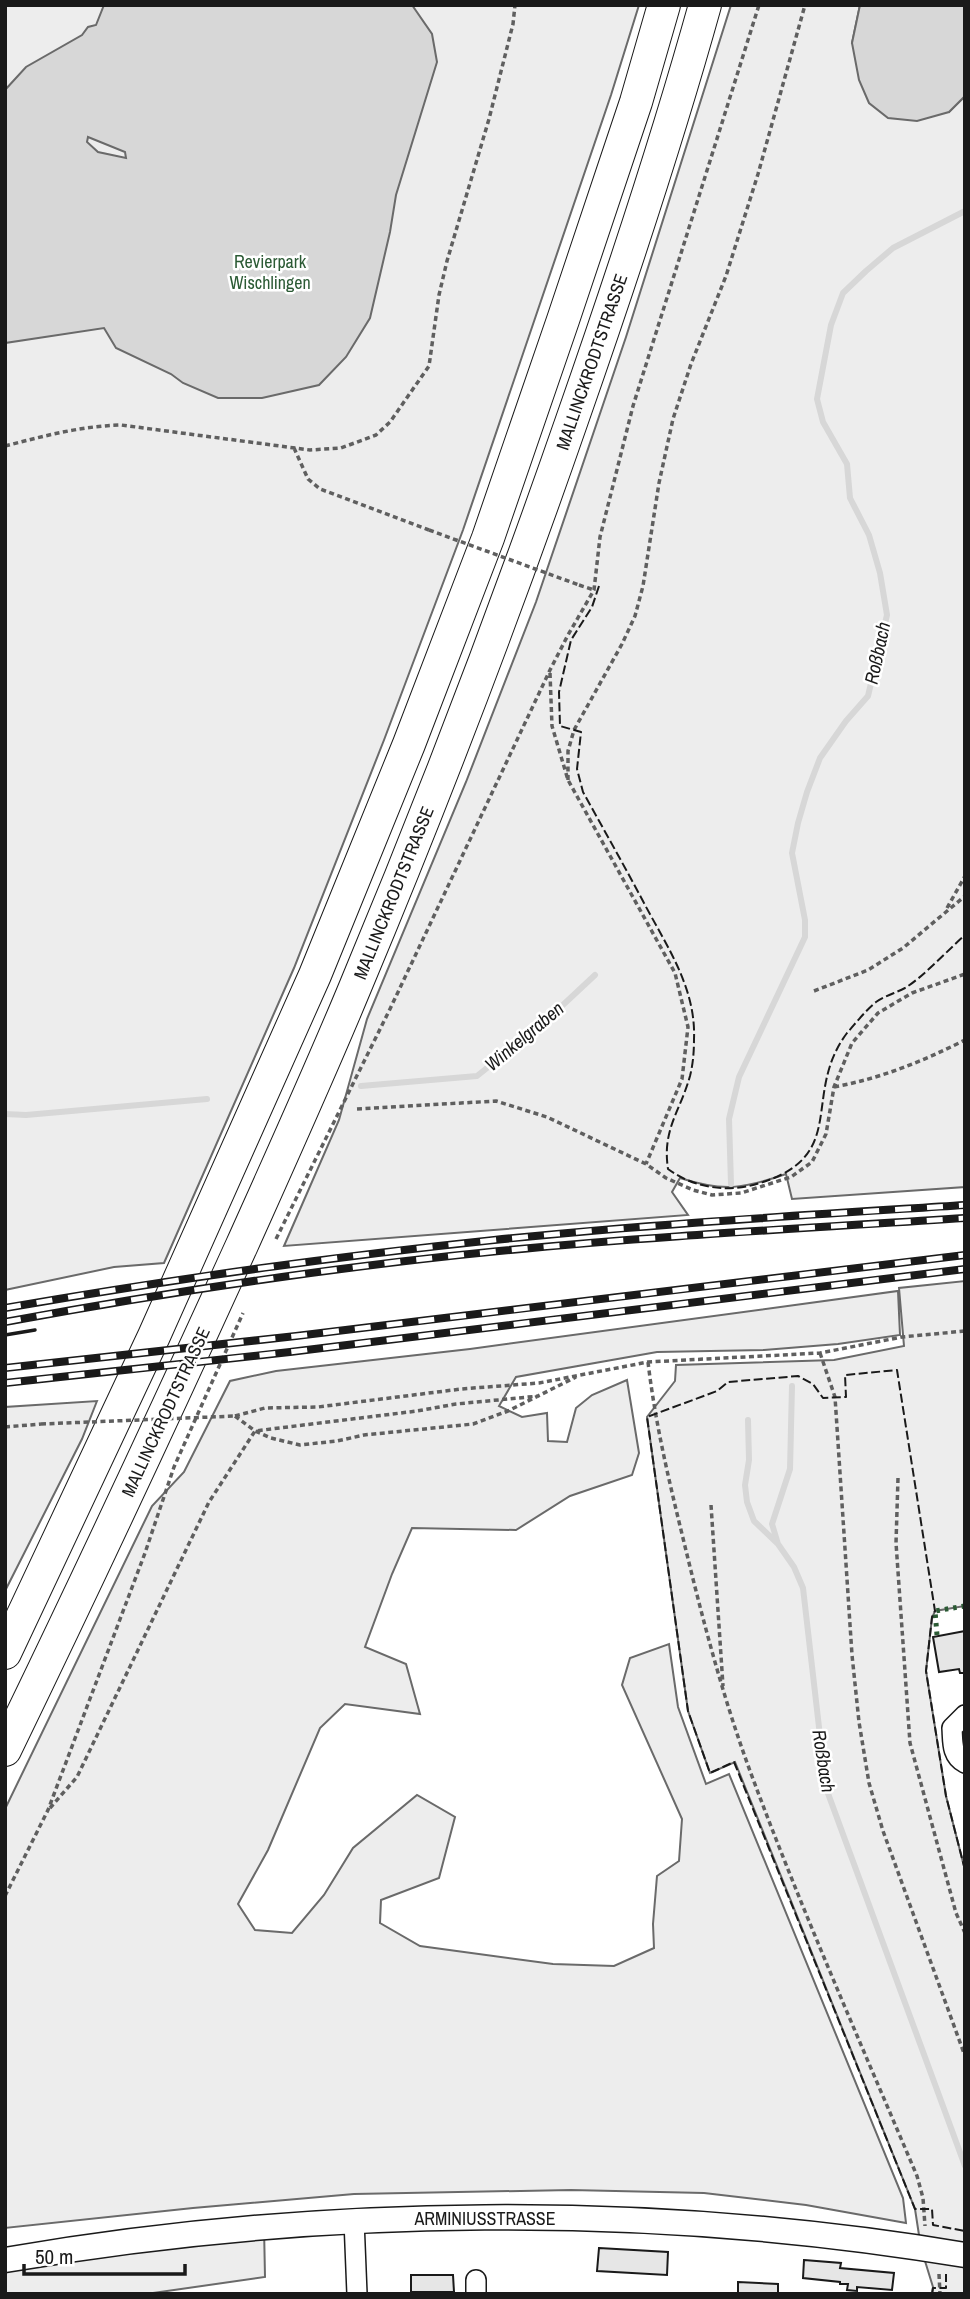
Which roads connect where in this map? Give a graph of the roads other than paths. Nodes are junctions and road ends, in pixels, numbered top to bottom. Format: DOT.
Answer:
graph roads {
  1 [pos="664,5"];
  2 [pos="705,5"];
  3 [pos="5,1653"];
  4 [pos="965,1715"];
  5 [pos="5,1750"];
  6 [pos="965,1763"];
  7 [pos="354,2220"];
  8 [pos="954,2253"];
  9 [pos="5,2260"];
  10 [pos="357,2294"];
  1 -- 3 [label="highway"];
  2 -- 5 [label="highway, MALLINCKRODTSTRASSE"];
  4 -- 6 [label="street"];
  7 -- 8 [label="street, ARMINIUSSTRASSE"];
  7 -- 9 [label="street, ARMINIUSSTRASSE"];
  7 -- 10 [label="street"];
}
